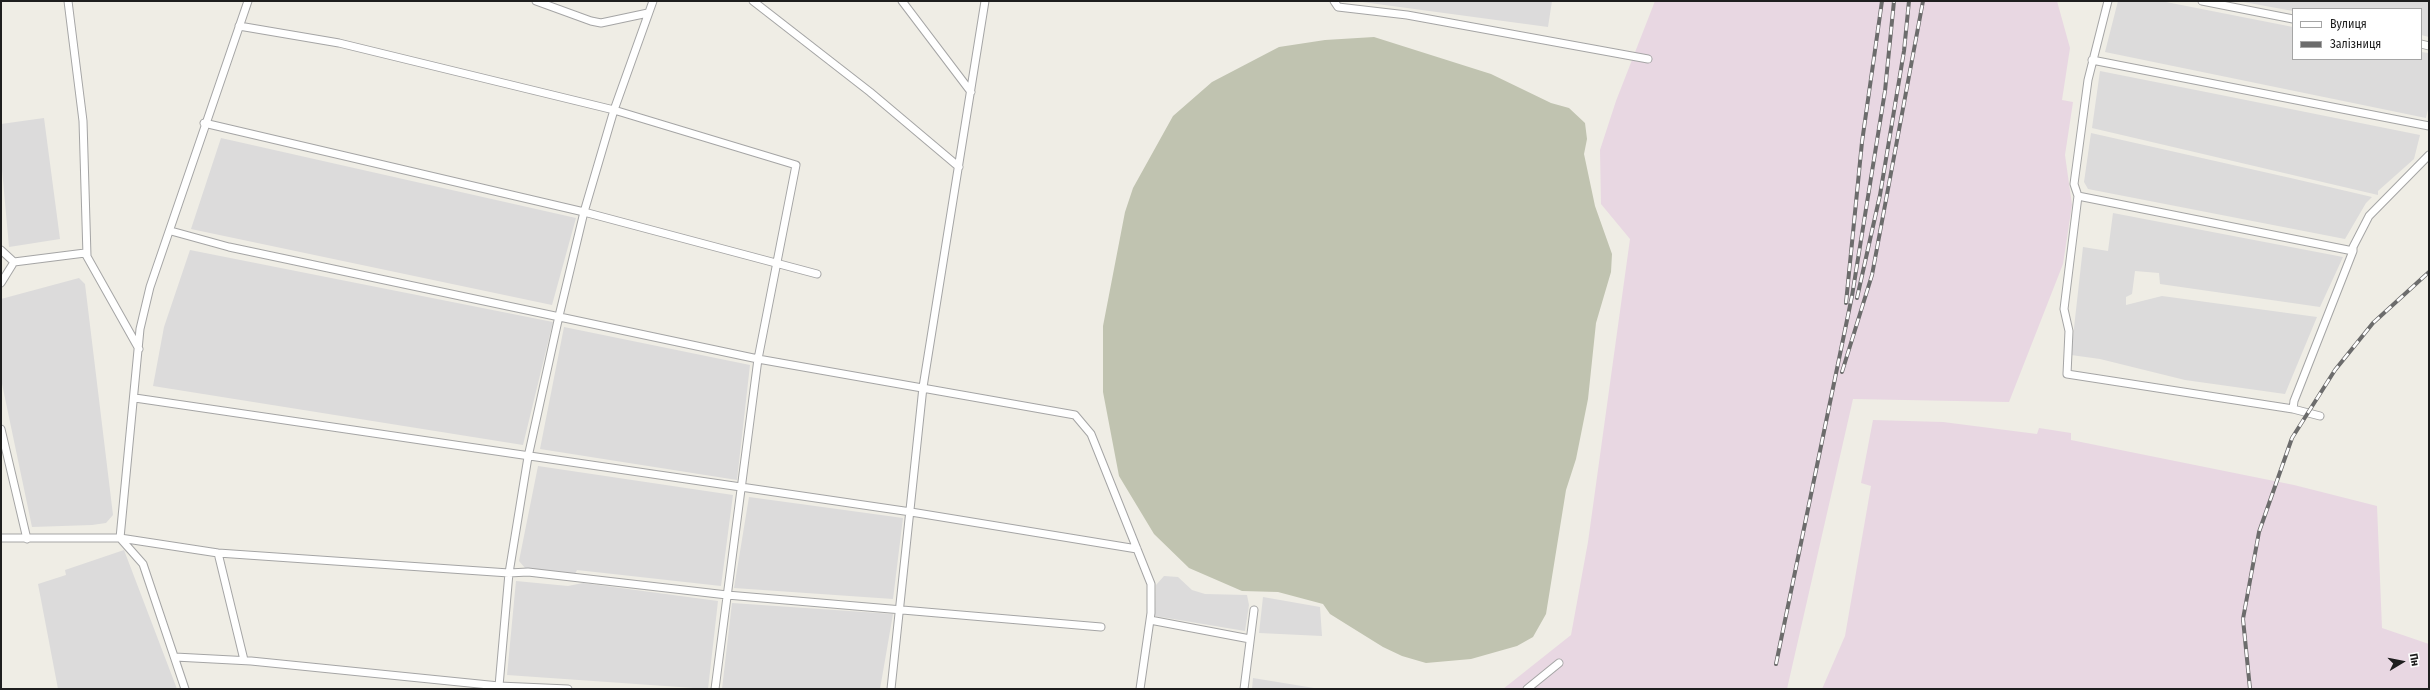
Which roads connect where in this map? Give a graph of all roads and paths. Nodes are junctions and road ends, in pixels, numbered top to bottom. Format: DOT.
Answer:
graph roads {
  1 [pos="68,1"];
  2 [pos="248,1"];
  3 [pos="536,1"];
  4 [pos="653,1"];
  5 [pos="753,1"];
  6 [pos="902,1"];
  7 [pos="985,1"];
  8 [pos="1334,1"];
  9 [pos="2108,1"];
  10 [pos="2202,1"];
  11 [pos="648,13"];
  12 [pos="2292,19"];
  13 [pos="238,26"];
  14 [pos="1648,59"];
  15 [pos="2092,60"];
  16 [pos="971,92"];
  17 [pos="614,110"];
  18 [pos="204,123"];
  19 [pos="2429,126"];
  20 [pos="2429,155"];
  21 [pos="959,167"];
  22 [pos="2078,196"];
  23 [pos="584,212"];
  24 [pos="171,231"];
  25 [pos="1,250"];
  26 [pos="2353,250"];
  27 [pos="87,256"];
  28 [pos="14,262"];
  29 [pos="777,264"];
  30 [pos="817,274"];
  31 [pos="1,283"];
  32 [pos="559,316"];
  33 [pos="139,349"];
  34 [pos="758,359"];
  35 [pos="923,387"];
  36 [pos="135,398"];
  37 [pos="2293,409"];
  38 [pos="2320,416"];
  39 [pos="1,429"];
  40 [pos="528,457"];
  41 [pos="742,487"];
  42 [pos="911,512"];
  43 [pos="1,538"];
  44 [pos="120,538"];
  45 [pos="27,539"];
  46 [pos="1137,549"];
  47 [pos="218,553"];
  48 [pos="509,573"];
  49 [pos="727,595"];
  50 [pos="900,608"];
  51 [pos="1254,610"];
  52 [pos="1150,620"];
  53 [pos="1101,627"];
  54 [pos="1250,639"];
  55 [pos="175,657"];
  56 [pos="244,660"];
  57 [pos="1559,663"];
  58 [pos="499,686"];
  59 [pos="185,689"];
  60 [pos="568,689"];
  61 [pos="715,689"];
  62 [pos="891,689"];
  63 [pos="1140,689"];
  64 [pos="1244,689"];
  65 [pos="1527,689"];
  1 -- 27 [label="street"];
  2 -- 13 [label="street"];
  3 -- 11 [label="street"];
  4 -- 11 [label="street"];
  5 -- 21 [label="street"];
  6 -- 16 [label="street"];
  7 -- 16 [label="street"];
  8 -- 14 [label="street"];
  9 -- 15 [label="street"];
  10 -- 12 [label="street"];
  11 -- 17 [label="street"];
  13 -- 17 [label="street"];
  13 -- 18 [label="street"];
  15 -- 19 [label="street"];
  15 -- 22 [label="street"];
  16 -- 21 [label="street"];
  17 -- 23 [label="street"];
  17 -- 29 [label="street"];
  18 -- 23 [label="street"];
  18 -- 24 [label="street"];
  20 -- 26 [label="street"];
  21 -- 35 [label="street"];
  22 -- 26 [label="street"];
  22 -- 37 [label="street"];
  23 -- 29 [label="street"];
  23 -- 32 [label="street"];
  24 -- 32 [label="street"];
  24 -- 33 [label="street"];
  25 -- 28 [label="street"];
  26 -- 37 [label="street"];
  27 -- 28 [label="street"];
  27 -- 33 [label="street"];
  28 -- 31 [label="street"];
  29 -- 30 [label="street"];
  29 -- 34 [label="street"];
  32 -- 34 [label="street"];
  32 -- 40 [label="street"];
  33 -- 36 [label="street"];
  34 -- 35 [label="street"];
  34 -- 41 [label="street"];
  35 -- 42 [label="street"];
  35 -- 46 [label="street"];
  36 -- 40 [label="street"];
  36 -- 44 [label="street"];
  37 -- 38 [label="street"];
  39 -- 45 [label="street"];
  40 -- 41 [label="street"];
  40 -- 48 [label="street"];
  41 -- 42 [label="street"];
  41 -- 49 [label="street"];
  42 -- 46 [label="street"];
  42 -- 50 [label="street"];
  43 -- 45 [label="street"];
  44 -- 45 [label="street"];
  44 -- 47 [label="street"];
  44 -- 55 [label="street"];
  46 -- 52 [label="street"];
  47 -- 48 [label="street"];
  47 -- 56 [label="street"];
  48 -- 49 [label="street"];
  48 -- 58 [label="street"];
  49 -- 50 [label="street"];
  49 -- 61 [label="street"];
  50 -- 53 [label="street"];
  50 -- 62 [label="street"];
  51 -- 54 [label="street"];
  52 -- 54 [label="street"];
  52 -- 63 [label="street"];
  54 -- 64 [label="street"];
  55 -- 56 [label="street"];
  55 -- 59 [label="street"];
  56 -- 58 [label="street"];
  57 -- 65 [label="street"];
  58 -- 60 [label="street"];
}
